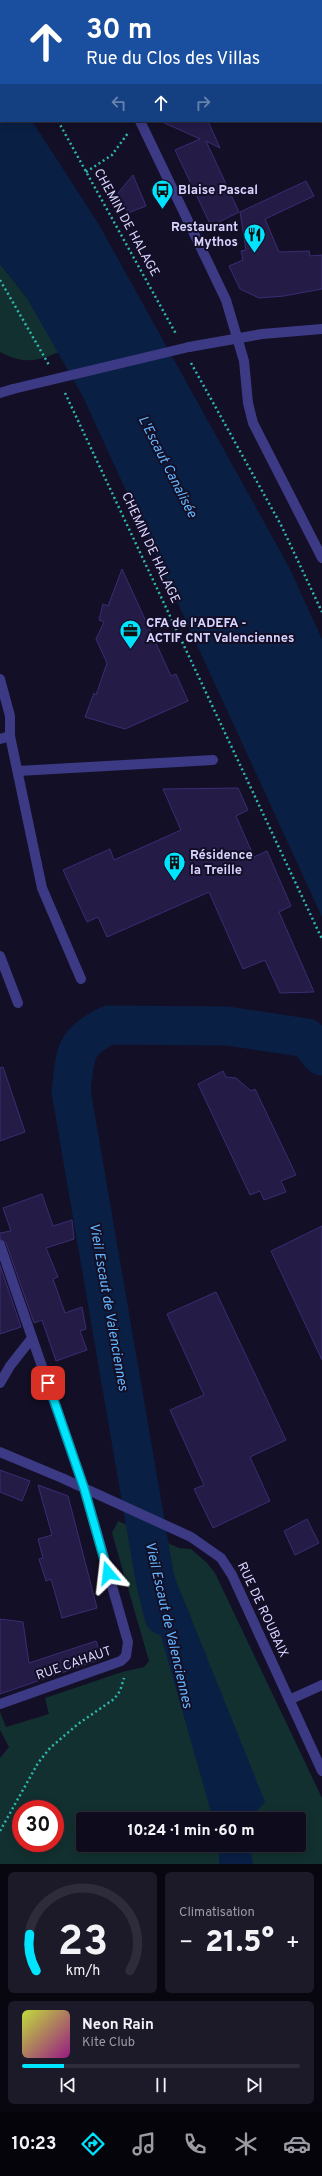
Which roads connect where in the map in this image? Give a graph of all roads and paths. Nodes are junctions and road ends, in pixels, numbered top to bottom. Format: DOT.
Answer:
graph roads {
  1 [pos="59,122"];
  2 [pos="136,124"];
  3 [pos="86,172"];
  4 [pos="0,280"];
  5 [pos="322,329"];
  6 [pos="177,337"];
  7 [pos="238,338"];
  8 [pos="188,352"];
  9 [pos="51,369"];
  10 [pos="63,389"];
  11 [pos="0,393"];
  12 [pos="322,558"];
  13 [pos="322,612"];
  14 [pos="0,679"];
  15 [pos="5,738"];
  16 [pos="213,760"];
  17 [pos="18,771"];
  18 [pos="322,940"];
  19 [pos="0,956"];
  20 [pos="81,979"];
  21 [pos="18,1003"];
  22 [pos="0,1245"];
  23 [pos="32,1338"];
  24 [pos="0,1383"];
  25 [pos="0,1452"];
  26 [pos="84,1488"];
  27 [pos="121,1662"];
  28 [pos="322,1685"];
  29 [pos="289,1700"];
  30 [pos="0,1704"];
  31 [pos="322,1771"];
  32 [pos="0,1831"];
  1 -- 3 [label="path, CHEMIN DE HALAGE"];
  2 -- 3 [label="path"];
  2 -- 7 [label="street"];
  3 -- 6 [label="path, CHEMIN DE HALAGE"];
  4 -- 9 [label="path"];
  5 -- 7 [label="street"];
  7 -- 8 [label="street"];
  7 -- 12 [label="street"];
  8 -- 11 [label="street, bridge"];
  8 -- 13 [label="path"];
  10 -- 18 [label="path, CHEMIN DE HALAGE"];
  14 -- 15 [label="street"];
  15 -- 17 [label="street"];
  16 -- 17 [label="street"];
  17 -- 20 [label="street"];
  19 -- 21 [label="street"];
  22 -- 23 [label="street, RUE CAHAUT"];
  23 -- 24 [label="street"];
  23 -- 26 [label="street, RUE CAHAUT"];
  25 -- 26 [label="street, RUE DE ROUBAIX"];
  26 -- 27 [label="street, RUE CAHAUT"];
  26 -- 29 [label="street, RUE DE ROUBAIX"];
  27 -- 30 [label="street, RUE CAHAUT"];
  27 -- 32 [label="path"];
  28 -- 29 [label="street"];
  29 -- 31 [label="street, RUE DE ROUBAIX"];
}
